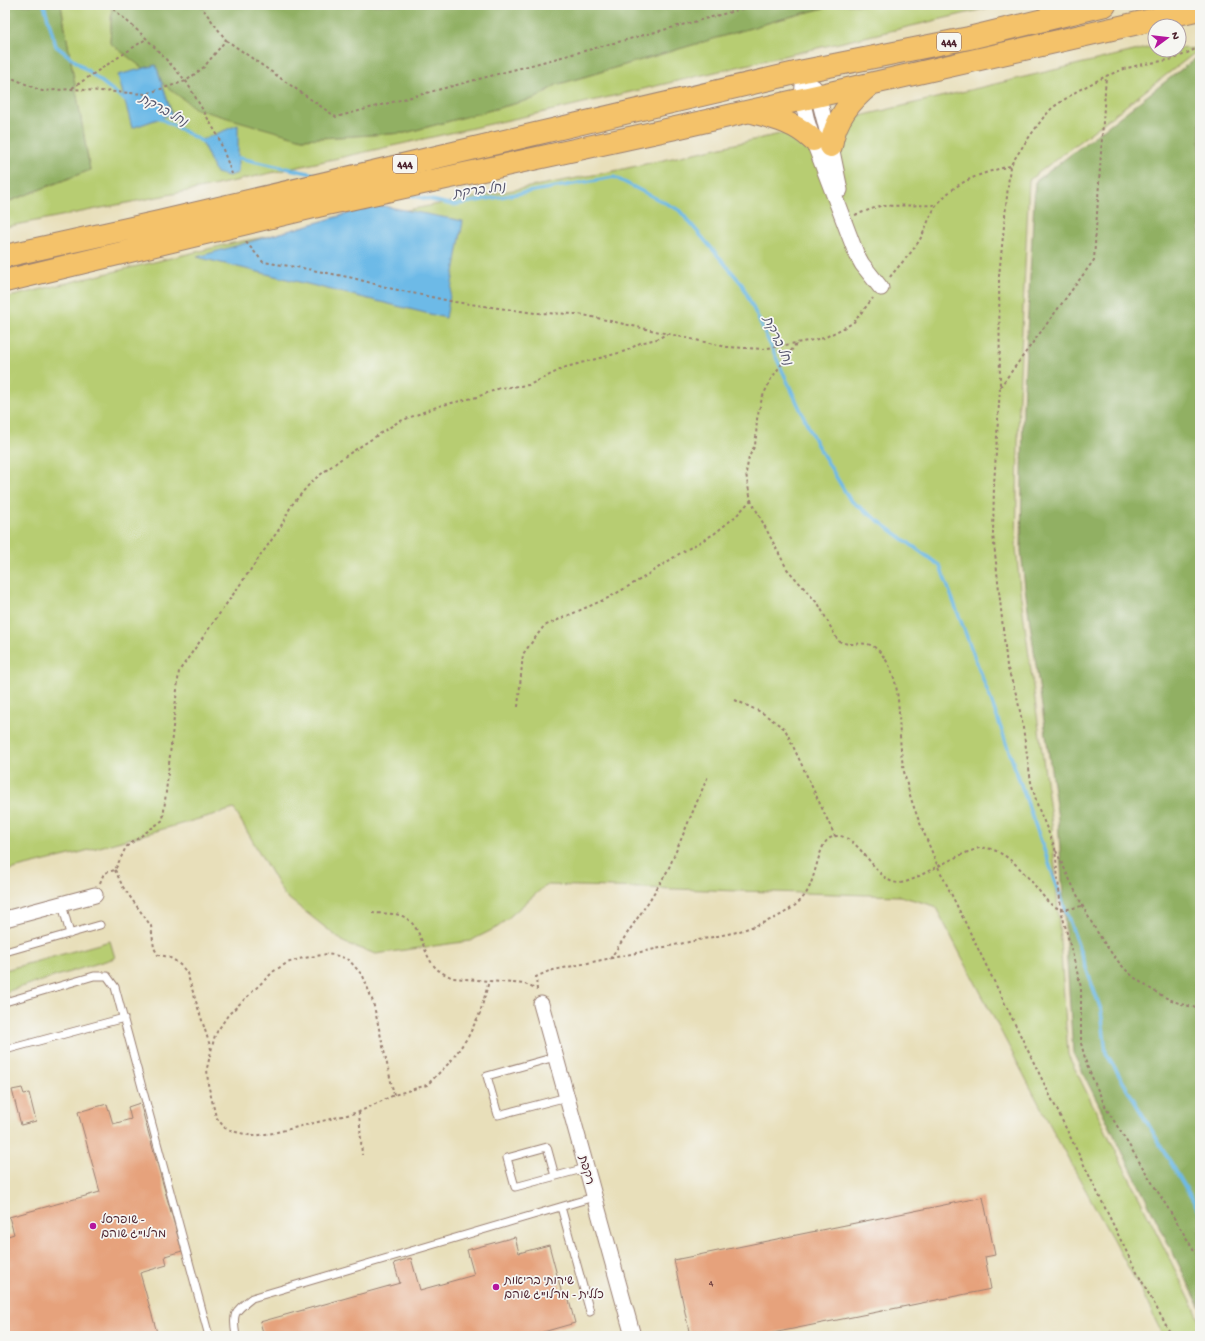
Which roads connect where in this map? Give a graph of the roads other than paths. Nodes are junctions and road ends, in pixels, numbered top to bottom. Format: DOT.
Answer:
graph roads {
  1 [pos="1104,5"];
  2 [pos="1200,9"];
  3 [pos="804,71"];
  4 [pos="872,83"];
  5 [pos="810,97"];
  6 [pos="749,111"];
  7 [pos="822,143"];
  8 [pos="850,238"];
  9 [pos="5,256"];
  10 [pos="5,281"];
  11 [pos="881,288"];
  12 [pos="95,895"];
  13 [pos="62,904"];
  14 [pos="5,919"];
  15 [pos="100,925"];
  16 [pos="70,934"];
  17 [pos="5,952"];
  18 [pos="539,997"];
  19 [pos="5,1002"];
  20 [pos="124,1018"];
  21 [pos="5,1050"];
  22 [pos="555,1057"];
  23 [pos="567,1097"];
  24 [pos="586,1168"];
  25 [pos="555,1176"];
  26 [pos="594,1197"];
  27 [pos="561,1207"];
  28 [pos="590,1312"];
  29 [pos="209,1336"];
  30 [pos="236,1336"];
  31 [pos="633,1336"];
  1 -- 3 [label="main road, 444"];
  2 -- 4 [label="main road, 444"];
  3 -- 5 [label="street"];
  3 -- 9 [label="main road, 444"];
  4 -- 5 [label="main road, 444"];
  4 -- 7 [label="main road"];
  5 -- 6 [label="main road, 444"];
  5 -- 7 [label="street"];
  6 -- 7 [label="main road"];
  6 -- 10 [label="main road, 444"];
  7 -- 8 [label="street"];
  7 -- 8 [label="street"];
  8 -- 11 [label="street"];
  12 -- 13 [label="street"];
  13 -- 14 [label="street"];
  13 -- 16 [label="lane"];
  15 -- 16 [label="lane"];
  16 -- 17 [label="lane"];
  18 -- 22 [label="street, רקפת"];
  19 -- 20 [label="lane"];
  20 -- 21 [label="lane"];
  20 -- 29 [label="lane"];
  22 -- 23 [label="street, רקפת"];
  22 -- 23 [label="lane"];
  23 -- 24 [label="street, רקפת"];
  24 -- 25 [label="lane"];
  24 -- 26 [label="street, רקפת"];
  25 -- 25 [label="lane"];
  26 -- 27 [label="lane"];
  26 -- 31 [label="street, רקפת"];
  27 -- 28 [label="lane"];
  27 -- 30 [label="lane"];
}
